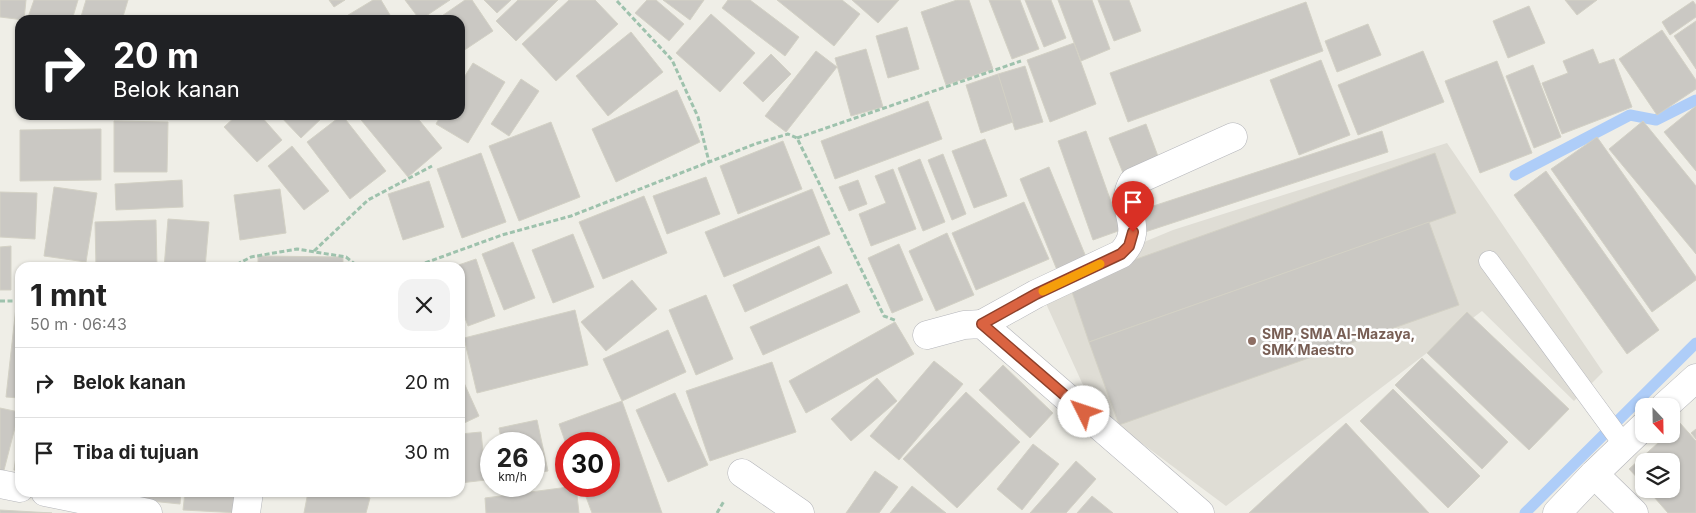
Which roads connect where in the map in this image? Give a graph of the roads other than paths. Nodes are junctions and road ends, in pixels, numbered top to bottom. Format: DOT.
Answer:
graph roads {
  1 [pos="1233,136"];
  2 [pos="1488,261"];
  3 [pos="982,324"];
  4 [pos="927,335"];
  5 [pos="1696,378"];
  6 [pos="1674,398"];
  7 [pos="1635,435"];
  8 [pos="1624,445"];
  9 [pos="742,473"];
  10 [pos="1594,474"];
  11 [pos="0,484"];
  12 [pos="15,487"];
  13 [pos="70,497"];
  14 [pos="248,497"];
  15 [pos="148,513"];
  16 [pos="246,513"];
  17 [pos="800,513"];
  18 [pos="1200,513"];
  19 [pos="1557,513"];
  20 [pos="1634,513"];
  1 -- 3 [label="street"];
  2 -- 8 [label="lane"];
  3 -- 4 [label="street"];
  3 -- 18 [label="street"];
  5 -- 6 [label="street"];
  7 -- 8 [label="street"];
  8 -- 10 [label="street"];
  9 -- 17 [label="street"];
  10 -- 19 [label="street"];
  10 -- 20 [label="street"];
  11 -- 12 [label="street"];
  13 -- 15 [label="street"];
  14 -- 16 [label="street"];
}
